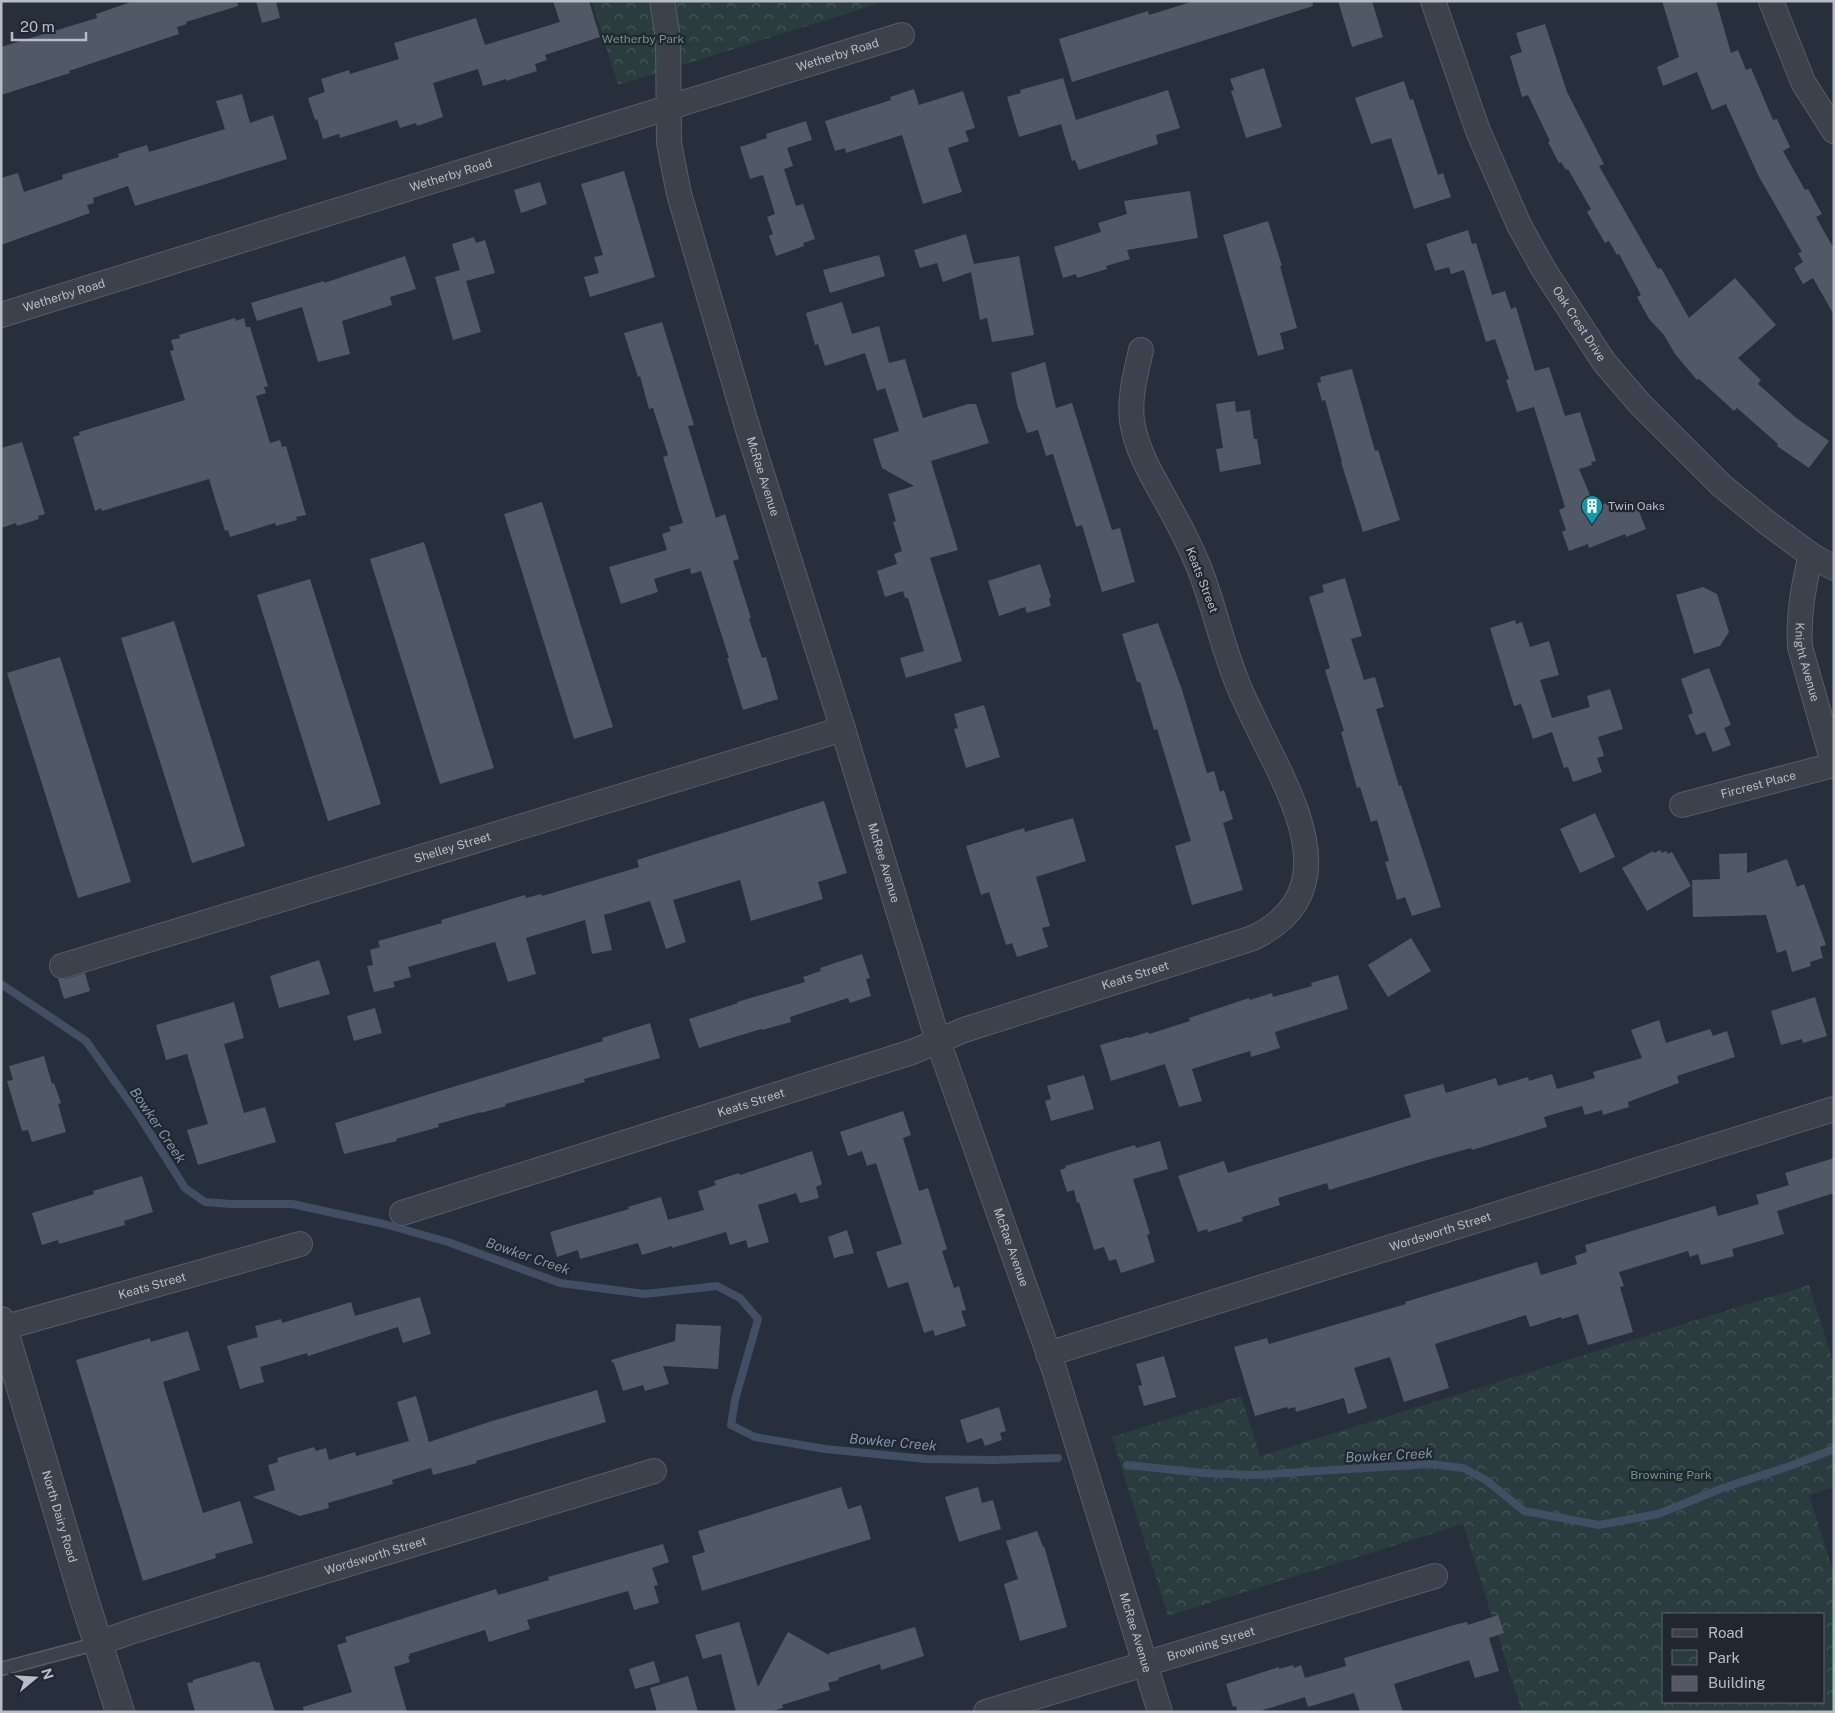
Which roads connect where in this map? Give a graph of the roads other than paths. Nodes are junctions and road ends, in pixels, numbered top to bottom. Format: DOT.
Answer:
graph roads {
  1 [pos="662,1"];
  2 [pos="1433,1"];
  3 [pos="1771,1"];
  4 [pos="902,35"];
  5 [pos="668,108"];
  6 [pos="1834,131"];
  7 [pos="1,315"];
  8 [pos="1142,350"];
  9 [pos="1811,555"];
  10 [pos="1834,568"];
  11 [pos="843,729"];
  12 [pos="1834,766"];
  13 [pos="1682,805"];
  14 [pos="62,966"];
  15 [pos="938,1041"];
  16 [pos="1834,1108"];
  17 [pos="402,1213"];
  18 [pos="300,1244"];
  19 [pos="2,1324"];
  20 [pos="1048,1354"];
  21 [pos="654,1471"];
  22 [pos="1435,1576"];
  23 [pos="99,1643"];
  24 [pos="1145,1663"];
  25 [pos="1,1669"];
  26 [pos="120,1712"];
  27 [pos="986,1712"];
  28 [pos="1160,1712"];
  1 -- 5 [label="street, McRae Avenue"];
  2 -- 9 [label="street, Oak Crest Drive"];
  3 -- 6 [label="street"];
  4 -- 5 [label="street, Wetherby Road"];
  5 -- 7 [label="street, Wetherby Road"];
  5 -- 11 [label="street, McRae Avenue"];
  8 -- 15 [label="street, Keats Street"];
  9 -- 10 [label="street, Oak Crest Drive"];
  9 -- 12 [label="street, Knight Avenue"];
  11 -- 14 [label="street, Shelley Street"];
  11 -- 15 [label="street, McRae Avenue"];
  12 -- 13 [label="street, Fircrest Place"];
  15 -- 17 [label="street, Keats Street"];
  15 -- 20 [label="street, McRae Avenue"];
  16 -- 20 [label="street, Wordsworth Street"];
  18 -- 19 [label="street, Keats Street"];
  19 -- 23 [label="street, North Dairy Road"];
  20 -- 24 [label="street, McRae Avenue"];
  21 -- 23 [label="street, Wordsworth Street"];
  22 -- 24 [label="street, Browning Street"];
  23 -- 25 [label="lane"];
  23 -- 26 [label="street, North Dairy Road"];
  24 -- 27 [label="street, Browning Street"];
  24 -- 28 [label="street, McRae Avenue"];
}
